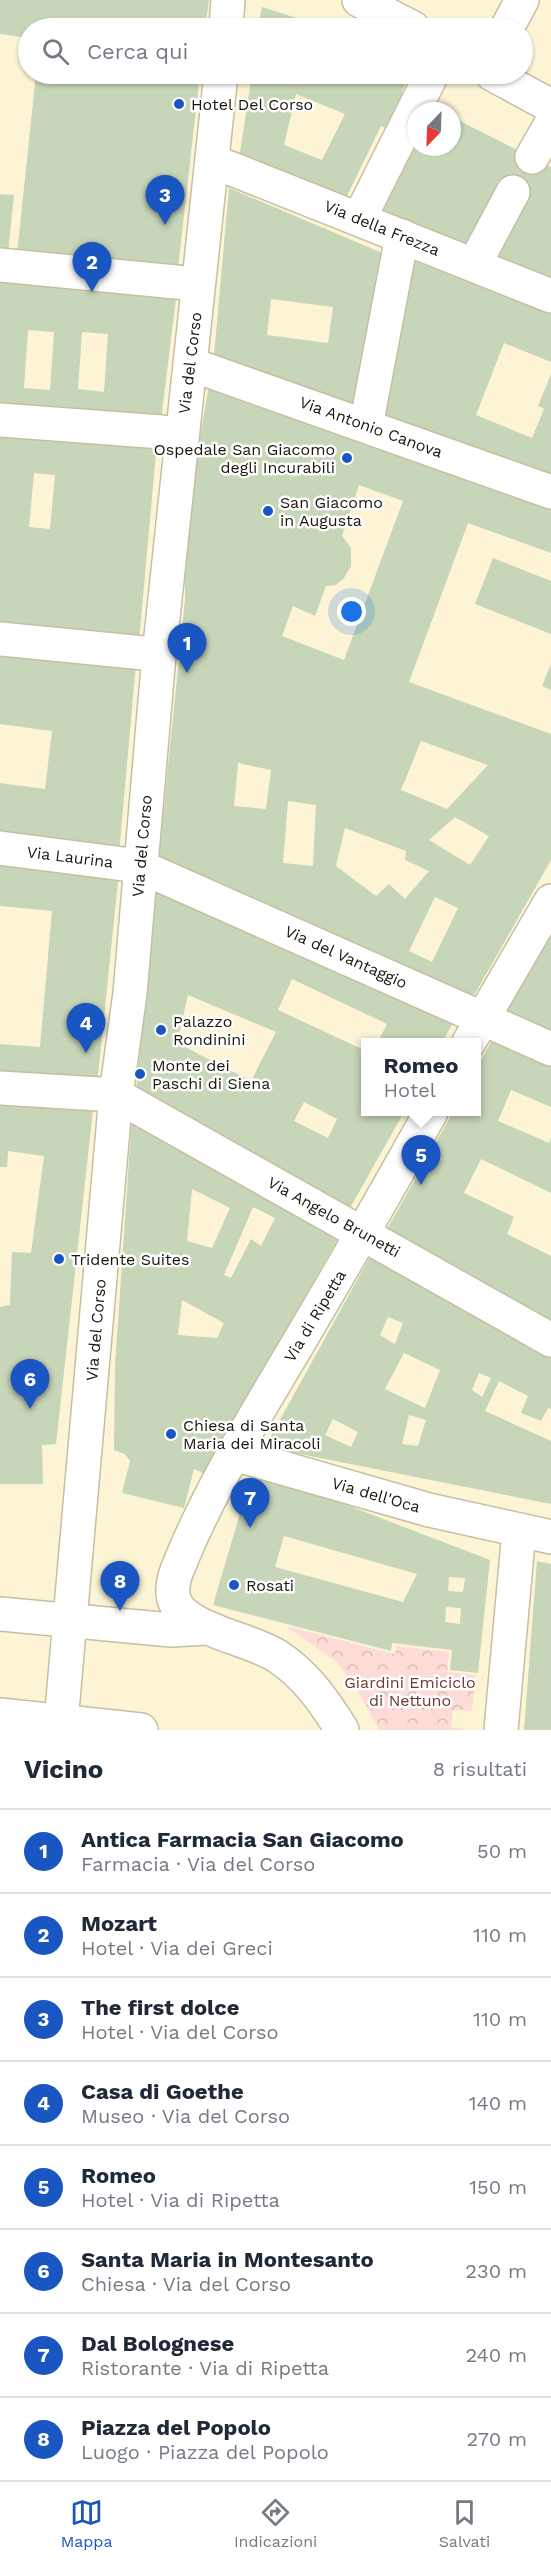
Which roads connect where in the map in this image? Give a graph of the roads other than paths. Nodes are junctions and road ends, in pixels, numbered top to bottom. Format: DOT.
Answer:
graph roads {
  1 [pos="228,0"];
  2 [pos="359,0"];
  3 [pos="522,0"];
  4 [pos="227,18"];
  5 [pos="394,18"];
  6 [pos="512,18"];
  7 [pos="220,84"];
  8 [pos="427,84"];
  9 [pos="510,84"];
  10 [pos="551,106"];
  11 [pos="551,124"];
  12 [pos="532,158"];
  13 [pos="212,161"];
  14 [pos="513,192"];
  15 [pos="359,219"];
  16 [pos="402,236"];
  17 [pos="0,265"];
  18 [pos="474,265"];
  19 [pos="186,283"];
  20 [pos="551,296"];
  21 [pos="190,363"];
  22 [pos="0,420"];
  23 [pos="366,426"];
  24 [pos="162,432"];
  25 [pos="551,492"];
  26 [pos="0,639"];
  27 [pos="144,653"];
  28 [pos="0,848"];
  29 [pos="139,866"];
  30 [pos="551,901"];
  31 [pos="476,1030"];
  32 [pos="551,1050"];
  33 [pos="0,1089"];
  34 [pos="116,1095"];
  35 [pos="429,1116"];
  36 [pos="363,1234"];
  37 [pos="551,1340"];
  38 [pos="234,1454"];
  39 [pos="519,1531"];
  40 [pos="551,1537"];
  41 [pos="0,1614"];
  42 [pos="71,1620"];
  43 [pos="206,1628"];
  44 [pos="0,1715"];
  45 [pos="61,1722"];
  46 [pos="141,1730"];
  47 [pos="342,1730"];
  48 [pos="501,1730"];
  1 -- 4 [label="street"];
  2 -- 5 [label="street"];
  3 -- 6 [label="street"];
  7 -- 13 [label="street, Via del Corso"];
  8 -- 15 [label="street"];
  9 -- 10 [label="street"];
  11 -- 12 [label="street"];
  13 -- 15 [label="street, Via della Frezza"];
  13 -- 21 [label="street, Via del Corso"];
  14 -- 18 [label="street"];
  15 -- 16 [label="street, Via della Frezza"];
  16 -- 18 [label="street, Via della Frezza"];
  16 -- 23 [label="street"];
  17 -- 19 [label="street"];
  18 -- 20 [label="street, Via della Frezza"];
  21 -- 23 [label="street, Via Antonio Canova"];
  21 -- 29 [label="street, Via del Corso"];
  22 -- 24 [label="street"];
  23 -- 25 [label="street, Via Antonio Canova"];
  26 -- 27 [label="street"];
  28 -- 29 [label="street, Via Laurina"];
  29 -- 31 [label="street, Via del Vantaggio"];
  29 -- 34 [label="street, Via del Corso"];
  30 -- 31 [label="street"];
  31 -- 32 [label="street, Via del Vantaggio"];
  33 -- 34 [label="street"];
  34 -- 36 [label="street, Via Angelo Brunetti"];
  34 -- 42 [label="street, Via del Corso"];
  35 -- 36 [label="street, Via di Ripetta"];
  36 -- 37 [label="street, Via Angelo Brunetti"];
  36 -- 38 [label="street, Via di Ripetta"];
  38 -- 39 [label="street, Via dell'Oca"];
  38 -- 43 [label="street, Via di Ripetta"];
  39 -- 40 [label="street, Via dell'Oca"];
  39 -- 48 [label="street"];
  41 -- 42 [label="street"];
  42 -- 43 [label="street"];
  42 -- 45 [label="street, Via del Corso"];
  43 -- 47 [label="street"];
  44 -- 45 [label="street"];
  45 -- 46 [label="street"];
}
